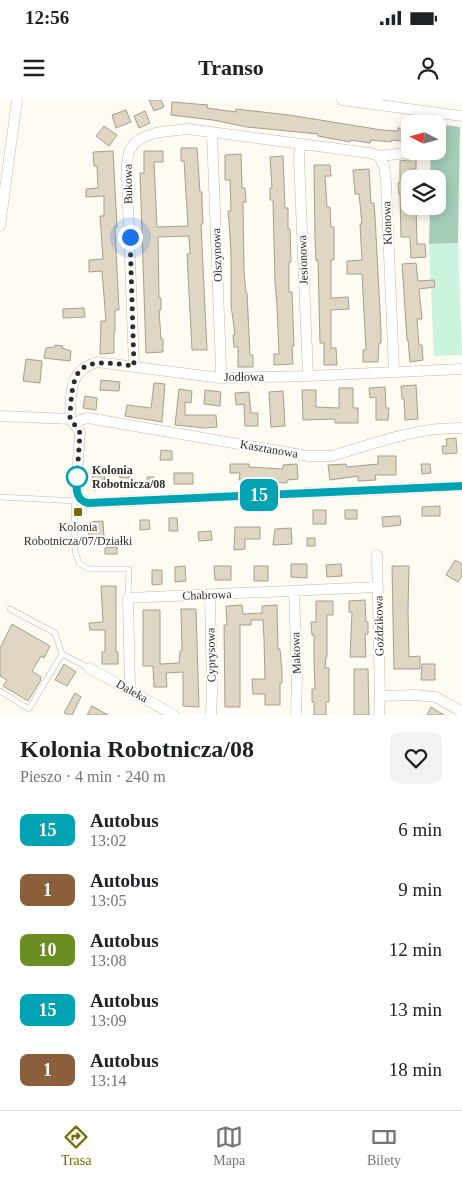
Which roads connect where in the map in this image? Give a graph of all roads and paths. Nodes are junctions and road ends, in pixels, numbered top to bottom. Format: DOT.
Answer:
graph roads {
  1 [pos="17,100"];
  2 [pos="342,100"];
  3 [pos="396,104"];
  4 [pos="462,116"];
  5 [pos="212,133"];
  6 [pos="300,145"];
  7 [pos="401,154"];
  8 [pos="380,156"];
  9 [pos="0,226"];
  10 [pos="134,366"];
  11 [pos="462,369"];
  12 [pos="394,371"];
  13 [pos="308,376"];
  14 [pos="220,378"];
  15 [pos="0,416"];
  16 [pos="73,422"];
  17 [pos="462,428"];
  18 [pos="462,486"];
  19 [pos="0,497"];
  20 [pos="79,501"];
  21 [pos="378,555"];
  22 [pos="378,587"];
  23 [pos="294,591"];
  24 [pos="210,595"];
  25 [pos="128,598"];
  26 [pos="10,608"];
  27 [pos="62,654"];
  28 [pos="89,668"];
  29 [pos="130,689"];
  30 [pos="0,691"];
  31 [pos="380,696"];
  32 [pos="462,712"];
  33 [pos="174,715"];
  34 [pos="211,715"];
  35 [pos="296,715"];
  36 [pos="379,715"];
  1 -- 9 [label="street"];
  2 -- 3 [label="street"];
  3 -- 4 [label="street"];
  5 -- 6 [label="street, Bukowa"];
  5 -- 10 [label="street, Bukowa"];
  5 -- 14 [label="street, Olszynowa"];
  6 -- 8 [label="street"];
  6 -- 13 [label="street, Jesionowa"];
  7 -- 8 [label="street"];
  8 -- 12 [label="street, Klonowa"];
  10 -- 14 [label="street, Jodłowa"];
  10 -- 16 [label="street, Jodłowa"];
  11 -- 12 [label="street, Jodłowa"];
  12 -- 13 [label="street, Jodłowa"];
  13 -- 14 [label="street, Jodłowa"];
  15 -- 16 [label="street, Kasztanowa"];
  16 -- 17 [label="street, Kasztanowa"];
  16 -- 20 [label="street"];
  18 -- 20 [label="street"];
  19 -- 20 [label="lane"];
  20 -- 25 [label="lane"];
  21 -- 22 [label="street, Goździkowa"];
  22 -- 23 [label="street, Chabrowa"];
  22 -- 31 [label="street, Goździkowa"];
  23 -- 24 [label="street, Chabrowa"];
  23 -- 35 [label="street, Makowa"];
  24 -- 25 [label="street, Chabrowa"];
  24 -- 34 [label="street, Cyprysowa"];
  25 -- 29 [label="street"];
  26 -- 27 [label="lane"];
  27 -- 28 [label="lane"];
  27 -- 30 [label="lane"];
  28 -- 29 [label="street, Daleka"];
  29 -- 33 [label="street, Daleka"];
  31 -- 32 [label="street"];
  31 -- 36 [label="street, Goździkowa"];
}
